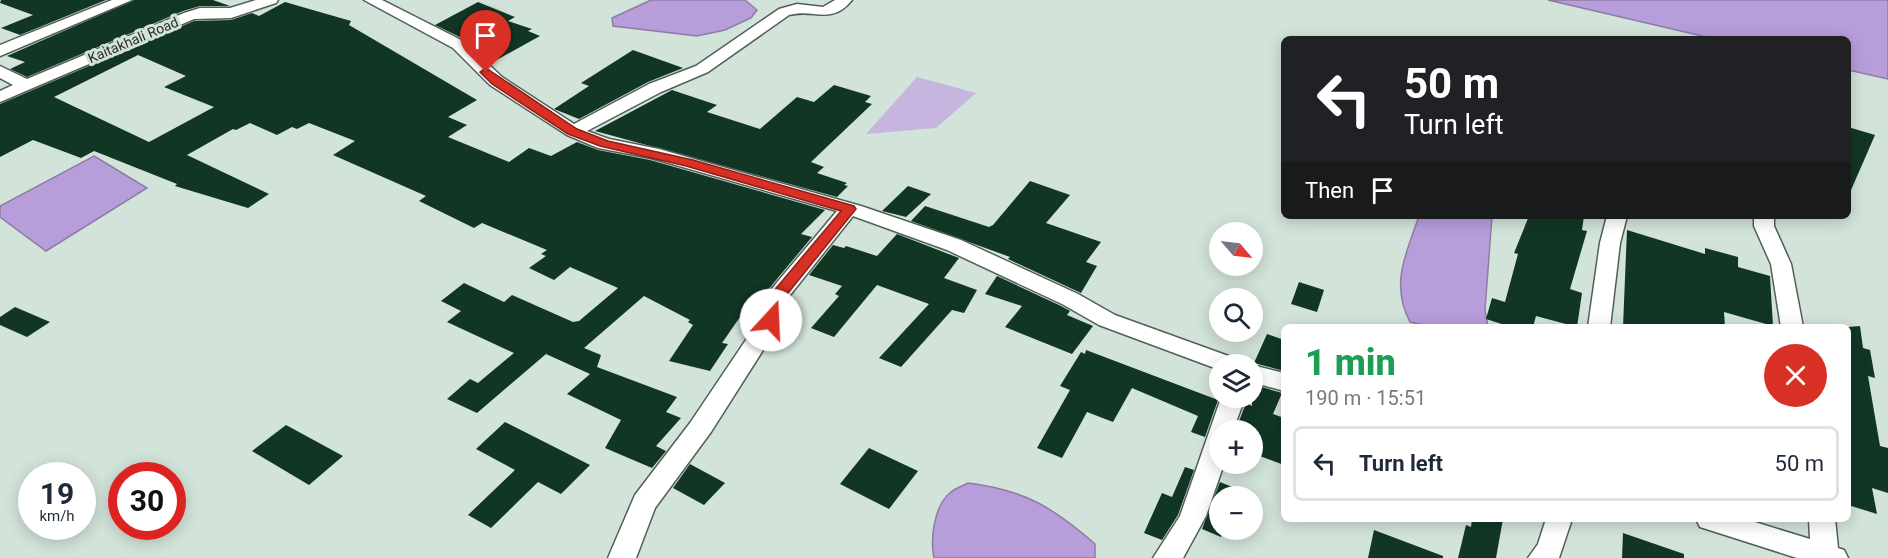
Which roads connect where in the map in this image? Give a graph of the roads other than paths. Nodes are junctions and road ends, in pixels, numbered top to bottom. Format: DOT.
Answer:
graph roads {
  1 [pos="125,0"];
  2 [pos="271,0"];
  3 [pos="371,0"];
  4 [pos="845,0"];
  5 [pos="0,51"];
  6 [pos="0,71"];
  7 [pos="26,86"];
  8 [pos="0,97"];
  9 [pos="573,131"];
  10 [pos="849,209"];
  11 [pos="1616,219"];
  12 [pos="1764,219"];
  13 [pos="1599,324"];
  14 [pos="1791,324"];
  15 [pos="1209,358"];
  16 [pos="1263,376"];
  17 [pos="1281,381"];
  18 [pos="1209,474"];
  19 [pos="1558,522"];
  20 [pos="1718,522"];
  21 [pos="1822,522"];
  22 [pos="1828,557"];
  23 [pos="622,558"];
  24 [pos="1167,558"];
  25 [pos="1542,558"];
  1 -- 5 [label="street"];
  2 -- 7 [label="street, Kaitakhali Road"];
  3 -- 9 [label="street"];
  4 -- 9 [label="street"];
  6 -- 7 [label="street"];
  7 -- 8 [label="street, Kaitakhali Road"];
  9 -- 10 [label="street"];
  10 -- 15 [label="street"];
  10 -- 23 [label="street"];
  11 -- 13 [label="street"];
  12 -- 14 [label="street"];
  16 -- 17 [label="street"];
  18 -- 24 [label="street"];
  19 -- 25 [label="street"];
  20 -- 22 [label="street"];
  21 -- 22 [label="street"];
}
